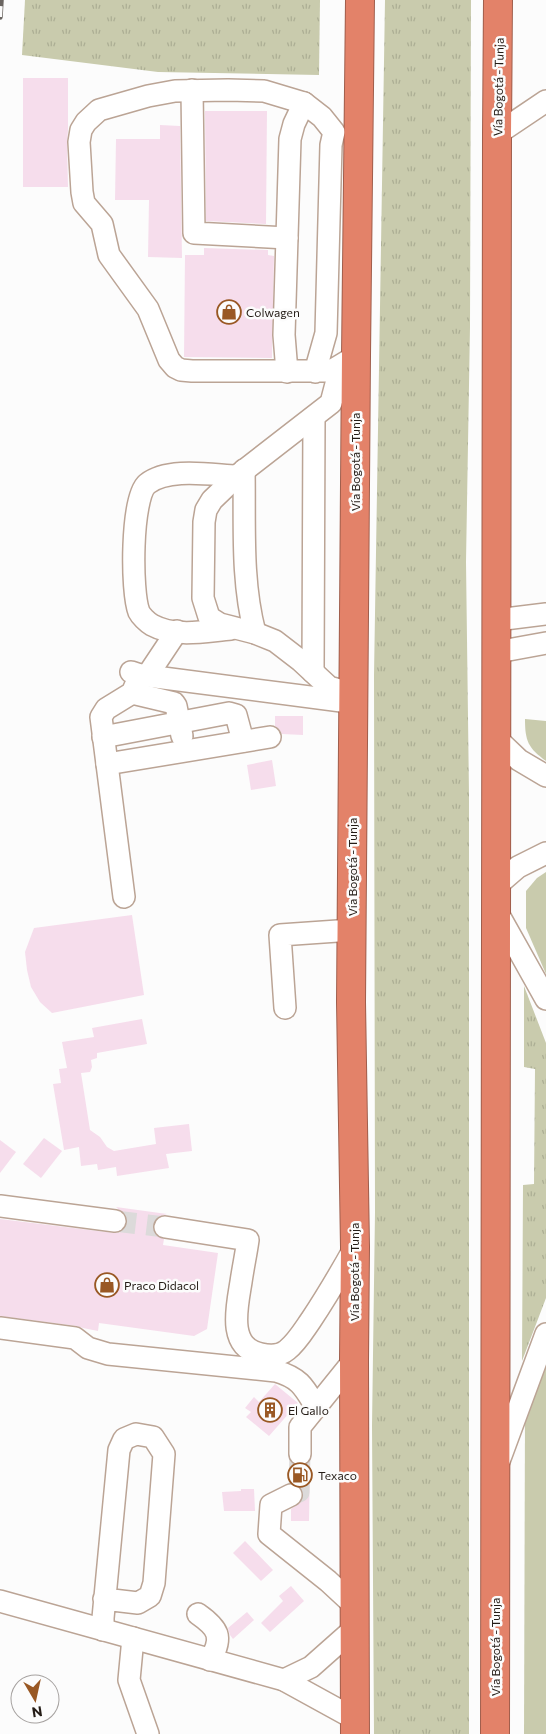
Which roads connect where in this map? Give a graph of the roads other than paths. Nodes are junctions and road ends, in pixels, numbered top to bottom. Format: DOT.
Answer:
graph roads {
  1 [pos="360,0"];
  2 [pos="498,0"];
  3 [pos="192,90"];
  4 [pos="359,100"];
  5 [pos="546,101"];
  6 [pos="304,103"];
  7 [pos="334,132"];
  8 [pos="497,134"];
  9 [pos="287,238"];
  10 [pos="356,356"];
  11 [pos="287,372"];
  12 [pos="315,372"];
  13 [pos="314,417"];
  14 [pos="241,473"];
  15 [pos="546,614"];
  16 [pos="497,620"];
  17 [pos="246,630"];
  18 [pos="177,631"];
  19 [pos="546,643"];
  20 [pos="497,652"];
  21 [pos="313,672"];
  22 [pos="138,679"];
  23 [pos="354,698"];
  24 [pos="179,723"];
  25 [pos="270,736"];
  26 [pos="103,737"];
  27 [pos="497,738"];
  28 [pos="243,741"];
  29 [pos="184,752"];
  30 [pos="107,764"];
  31 [pos="546,776"];
  32 [pos="546,853"];
  33 [pos="124,897"];
  34 [pos="496,898"];
  35 [pos="352,930"];
  36 [pos="546,999"];
  37 [pos="285,1008"];
  38 [pos="0,1206"];
  39 [pos="115,1221"];
  40 [pos="165,1227"];
  41 [pos="355,1248"];
  42 [pos="0,1328"];
  43 [pos="546,1334"];
  44 [pos="354,1360"];
  45 [pos="278,1362"];
  46 [pos="316,1407"];
  47 [pos="300,1454"];
  48 [pos="496,1468"];
  49 [pos="291,1496"];
  50 [pos="104,1598"];
  51 [pos="0,1601"];
  52 [pos="198,1614"];
  53 [pos="355,1617"];
  54 [pos="103,1630"];
  55 [pos="133,1638"];
  56 [pos="210,1660"];
  57 [pos="284,1680"];
  58 [pos="355,1726"];
  59 [pos="148,1734"];
  60 [pos="495,1734"];
  1 -- 4 [label="highway, Vía Bogotá - Tunja"];
  2 -- 8 [label="highway, Vía Bogotá - Tunja"];
  3 -- 6 [label="street"];
  3 -- 9 [label="street"];
  3 -- 11 [label="street"];
  4 -- 7 [label="street"];
  4 -- 10 [label="highway, Vía Bogotá - Tunja"];
  5 -- 8 [label="street"];
  6 -- 7 [label="street"];
  6 -- 9 [label="street"];
  7 -- 12 [label="street"];
  8 -- 16 [label="highway, Vía Bogotá - Tunja"];
  9 -- 11 [label="street"];
  10 -- 12 [label="street"];
  10 -- 13 [label="street"];
  10 -- 23 [label="highway, Vía Bogotá - Tunja"];
  11 -- 12 [label="street"];
  13 -- 14 [label="street"];
  13 -- 21 [label="street"];
  14 -- 17 [label="street"];
  14 -- 17 [label="street"];
  14 -- 18 [label="street"];
  15 -- 16 [label="street"];
  16 -- 20 [label="highway, Vía Bogotá - Tunja"];
  17 -- 18 [label="street"];
  17 -- 21 [label="street"];
  18 -- 22 [label="street"];
  19 -- 20 [label="street"];
  20 -- 27 [label="highway, Vía Bogotá - Tunja"];
  21 -- 23 [label="street"];
  22 -- 23 [label="street"];
  22 -- 24 [label="street"];
  22 -- 26 [label="street"];
  23 -- 35 [label="highway, Vía Bogotá - Tunja"];
  24 -- 26 [label="street"];
  24 -- 28 [label="street"];
  24 -- 29 [label="street"];
  25 -- 28 [label="street"];
  26 -- 30 [label="street"];
  27 -- 31 [label="street"];
  27 -- 34 [label="highway, Vía Bogotá - Tunja"];
  28 -- 29 [label="street"];
  29 -- 30 [label="street"];
  30 -- 33 [label="street"];
  32 -- 34 [label="street"];
  34 -- 36 [label="street"];
  34 -- 48 [label="highway, Vía Bogotá - Tunja"];
  35 -- 37 [label="street"];
  35 -- 41 [label="highway, Vía Bogotá - Tunja"];
  38 -- 39 [label="street"];
  40 -- 45 [label="street"];
  41 -- 44 [label="highway, Vía Bogotá - Tunja"];
  41 -- 45 [label="street"];
  42 -- 45 [label="street"];
  43 -- 48 [label="street"];
  44 -- 46 [label="street"];
  44 -- 53 [label="highway, Vía Bogotá - Tunja"];
  45 -- 46 [label="street"];
  46 -- 47 [label="street"];
  48 -- 60 [label="highway, Vía Bogotá - Tunja"];
  49 -- 53 [label="street"];
  50 -- 50 [label="street"];
  50 -- 54 [label="street"];
  51 -- 54 [label="street"];
  52 -- 56 [label="street"];
  53 -- 57 [label="street"];
  53 -- 58 [label="highway, Vía Bogotá - Tunja"];
  54 -- 55 [label="street"];
  55 -- 56 [label="street"];
  55 -- 59 [label="street"];
  56 -- 57 [label="street"];
  57 -- 58 [label="street"];
}
